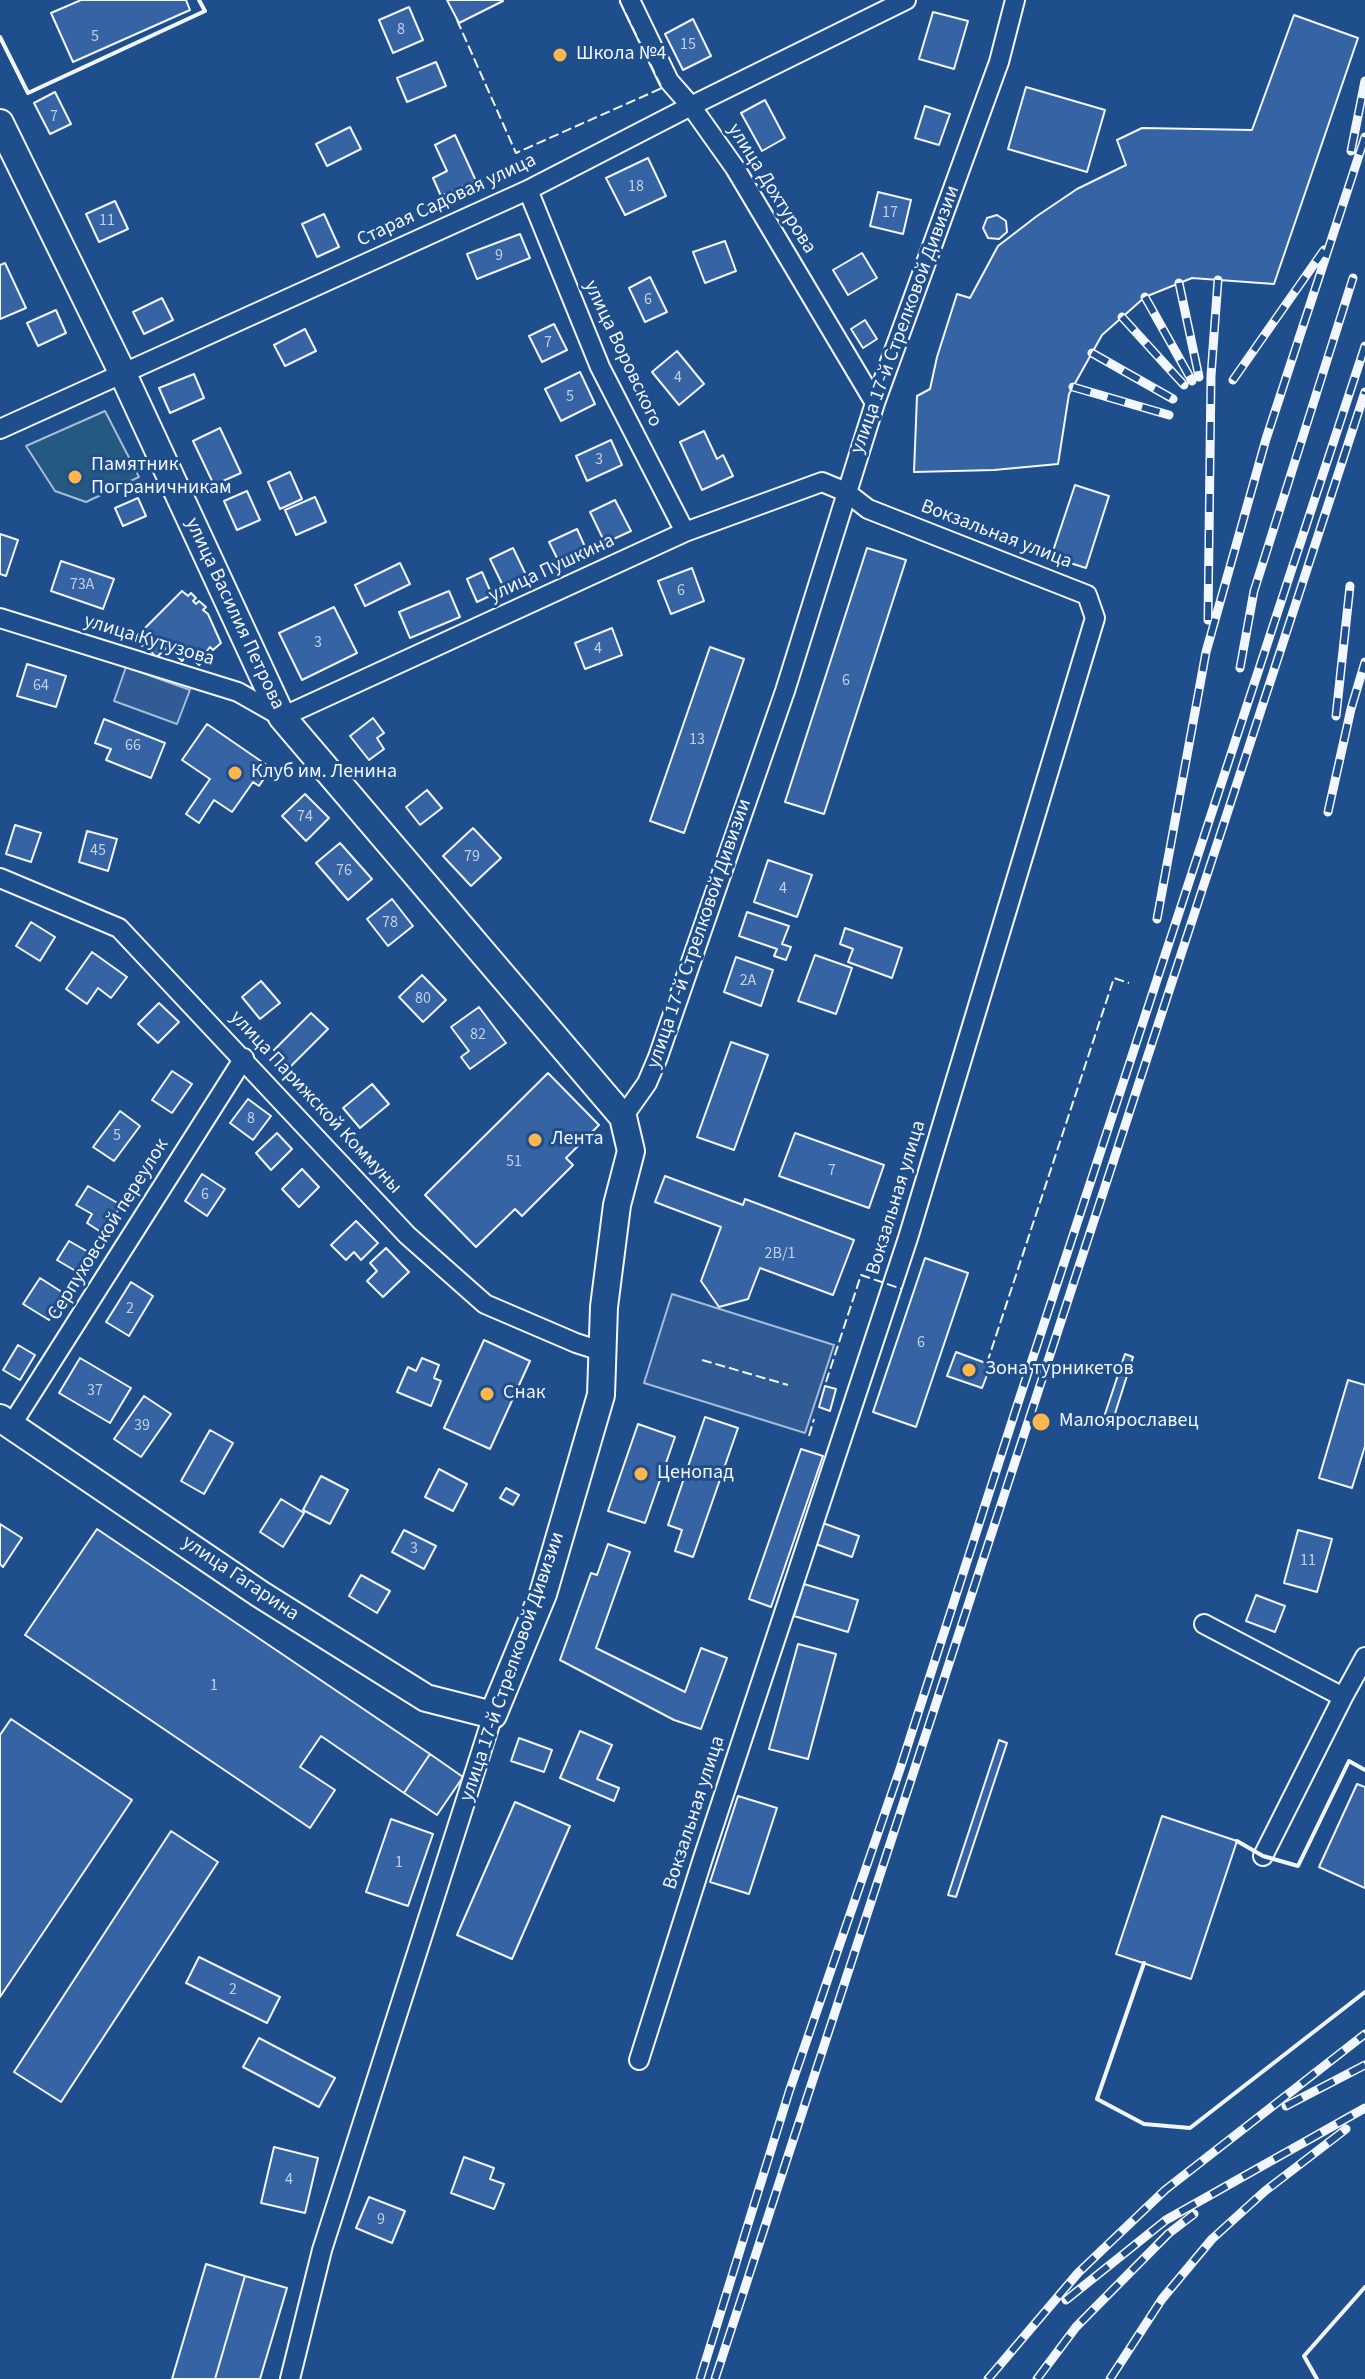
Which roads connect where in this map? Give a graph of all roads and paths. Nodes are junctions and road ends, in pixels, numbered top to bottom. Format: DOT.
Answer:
graph roads {
  1 [pos="630,0"];
  2 [pos="906,0"];
  3 [pos="1015,0"];
  4 [pos="691,106"];
  5 [pos="0,123"];
  6 [pos="528,190"];
  7 [pos="122,372"];
  8 [pos="875,403"];
  9 [pos="0,429"];
  10 [pos="846,492"];
  11 [pos="685,532"];
  12 [pos="0,618"];
  13 [pos="282,717"];
  14 [pos="0,878"];
  15 [pos="244,1058"];
  16 [pos="623,1117"];
  17 [pos="604,1352"];
  18 [pos="6,1421"];
  19 [pos="1204,1624"];
  20 [pos="1365,1657"];
  21 [pos="1343,1697"];
  22 [pos="493,1715"];
  23 [pos="1263,1856"];
  24 [pos="639,2060"];
  25 [pos="290,2379"];
  1 -- 4 [label="street, улица Дохтурова"];
  2 -- 4 [label="street, Старая Садовая улица"];
  3 -- 8 [label="street, улица 17-й Стрелковой Дивизии"];
  4 -- 6 [label="street, Старая Садовая улица"];
  4 -- 8 [label="street, улица Дохтурова"];
  5 -- 7 [label="main road, улица Василия Петрова"];
  6 -- 7 [label="street, Старая Садовая улица"];
  6 -- 11 [label="street, улица Воровского"];
  7 -- 9 [label="street, Старая Садовая улица"];
  7 -- 13 [label="main road, улица Василия Петрова"];
  8 -- 10 [label="street, улица 17-й Стрелковой Дивизии"];
  10 -- 11 [label="street, улица Пушкина"];
  10 -- 16 [label="street, улица 17-й Стрелковой Дивизии"];
  10 -- 24 [label="street, Вокзальная улица"];
  11 -- 13 [label="street, улица Пушкина"];
  12 -- 13 [label="street, улица Кутузова"];
  13 -- 16 [label="main road, улица Василия Петрова"];
  14 -- 15 [label="street, улица Парижской Коммуны"];
  15 -- 17 [label="street, улица Парижской Коммуны"];
  15 -- 18 [label="street, Серпуховской переулок"];
  16 -- 17 [label="main road, улица 17-й Стрелковой Дивизии"];
  17 -- 22 [label="main road, улица 17-й Стрелковой Дивизии"];
  18 -- 22 [label="main road, улица Гагарина"];
  19 -- 21 [label="street"];
  20 -- 21 [label="street"];
  21 -- 23 [label="street"];
  22 -- 25 [label="street, улица 17-й Стрелковой Дивизии"];
}
